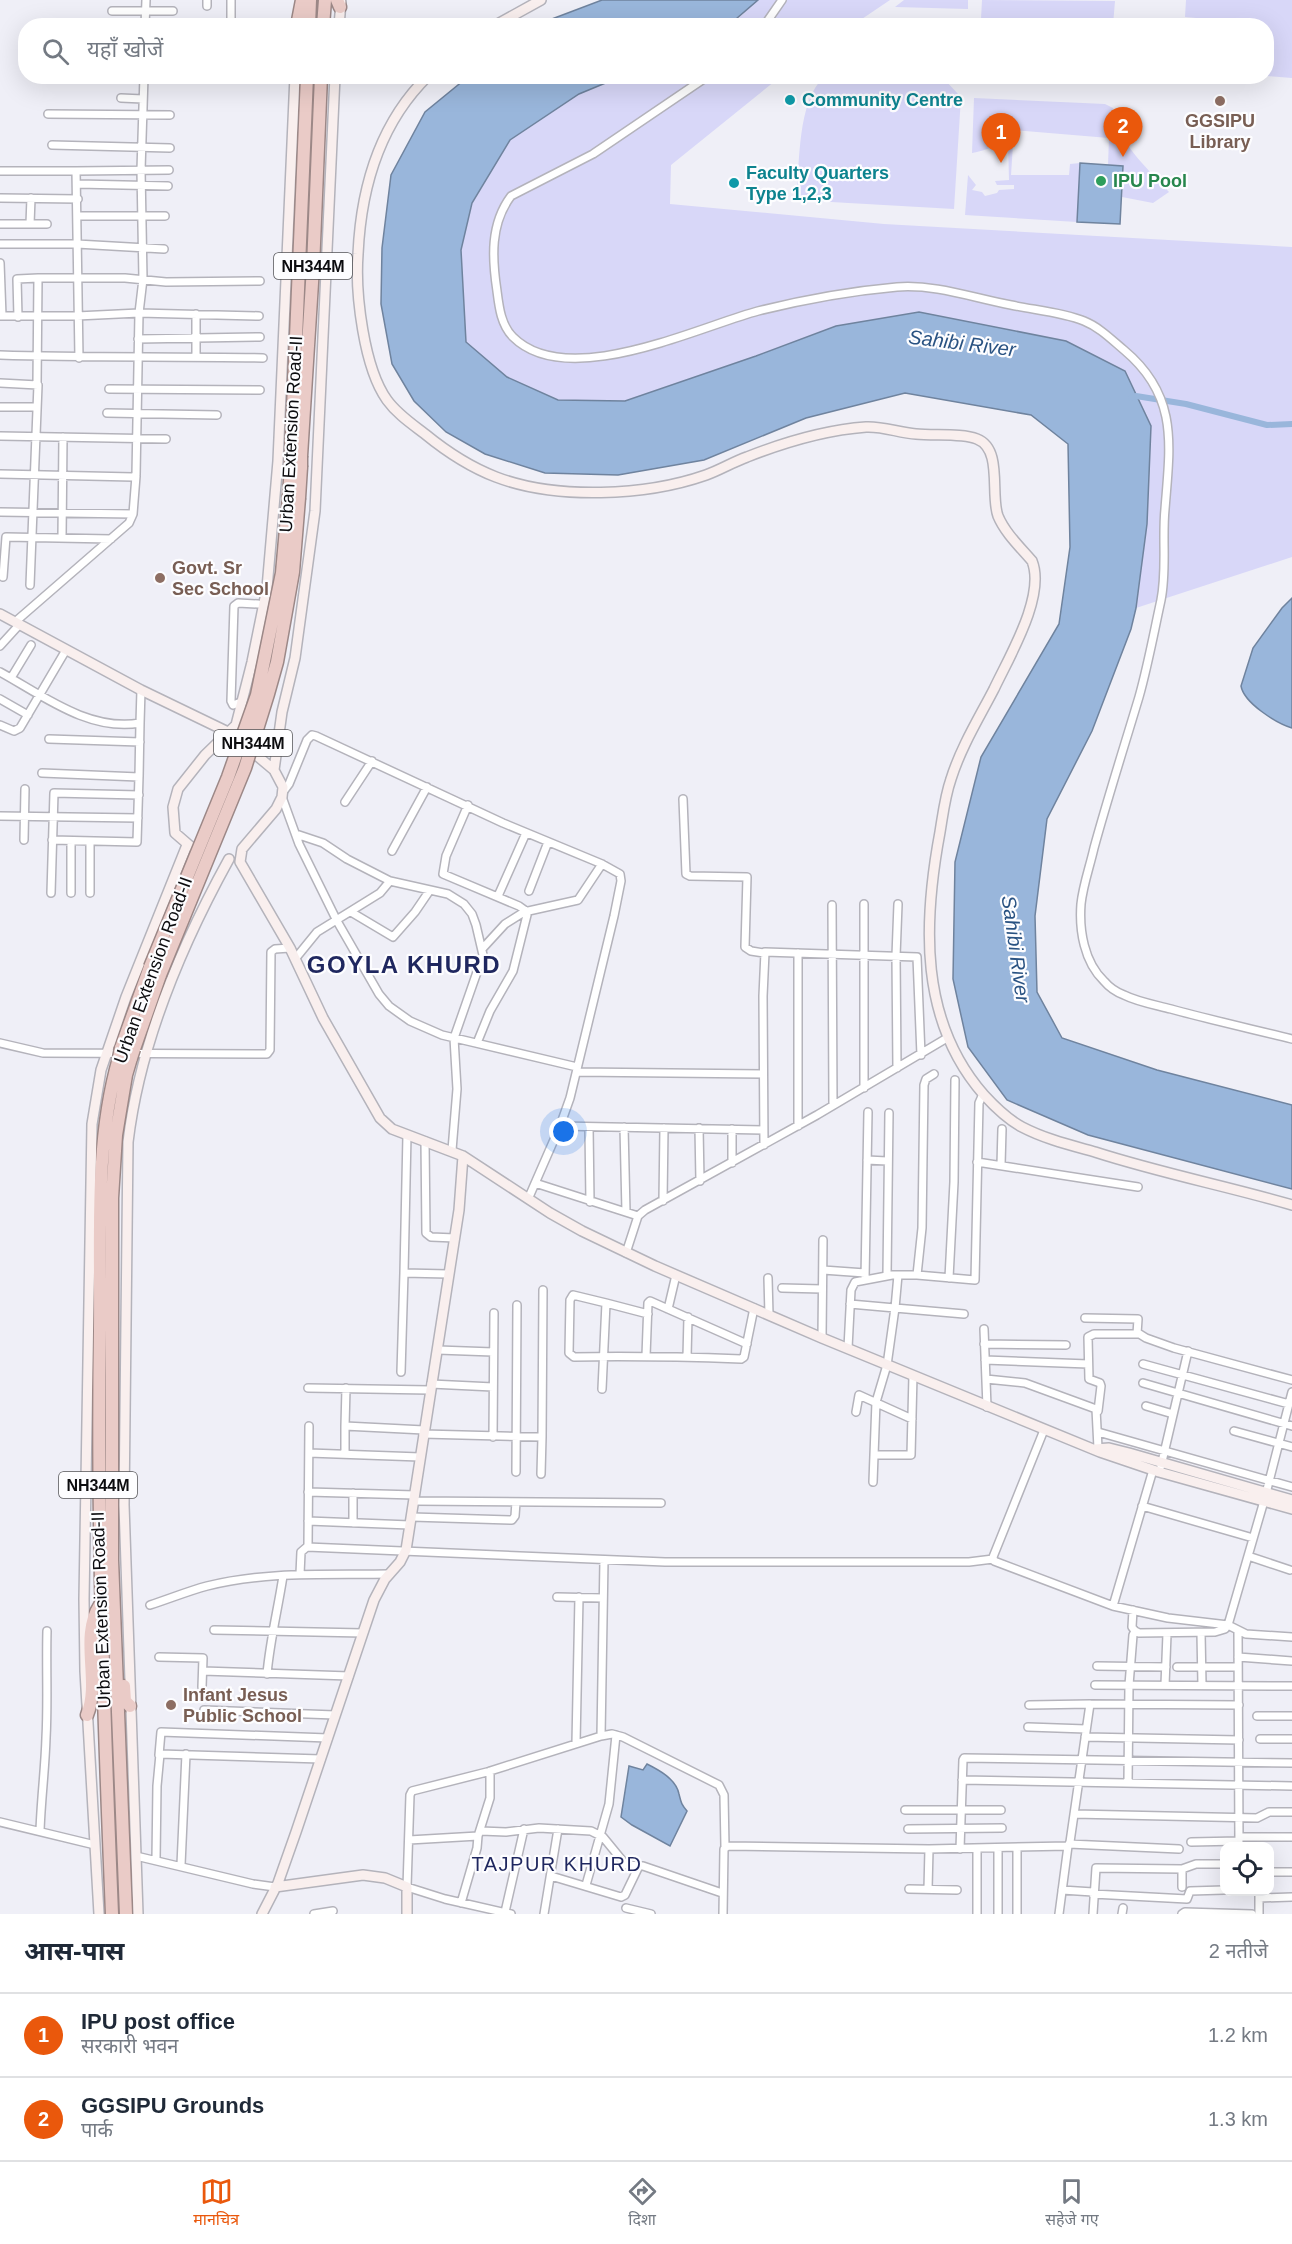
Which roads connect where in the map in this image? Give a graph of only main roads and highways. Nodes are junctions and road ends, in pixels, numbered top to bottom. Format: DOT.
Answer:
graph roads {
  1 [pos="302,0"];
  2 [pos="310,0"];
  3 [pos="325,0"];
  4 [pos="299,18"];
  5 [pos="309,18"];
  6 [pos="324,18"];
  7 [pos="307,84"];
  8 [pos="321,84"];
  9 [pos="296,461"];
  10 [pos="126,1053"];
  11 [pos="113,1588"];
  12 [pos="100,1605"];
  13 [pos="130,1707"];
  14 [pos="87,1715"];
  15 [pos="112,1914"];
  16 [pos="126,1914"];
  1 -- 4 [label="highway"];
  2 -- 5 [label="highway"];
  3 -- 6 [label="highway"];
  7 -- 9 [label="highway, Urban Extension Road-II / NH344M"];
  8 -- 9 [label="highway, Urban Extension Road-II / NH344M"];
  9 -- 10 [label="highway, Urban Extension Road-II / NH344M, bridge"];
  10 -- 11 [label="highway, Urban Extension Road-II / NH344M"];
  10 -- 12 [label="highway, Urban Extension Road-II / NH344M"];
  11 -- 13 [label="highway"];
  11 -- 16 [label="highway, Urban Extension Road-II / NH344M"];
  12 -- 14 [label="highway"];
  12 -- 15 [label="highway, Urban Extension Road-II / NH344M"];
}
